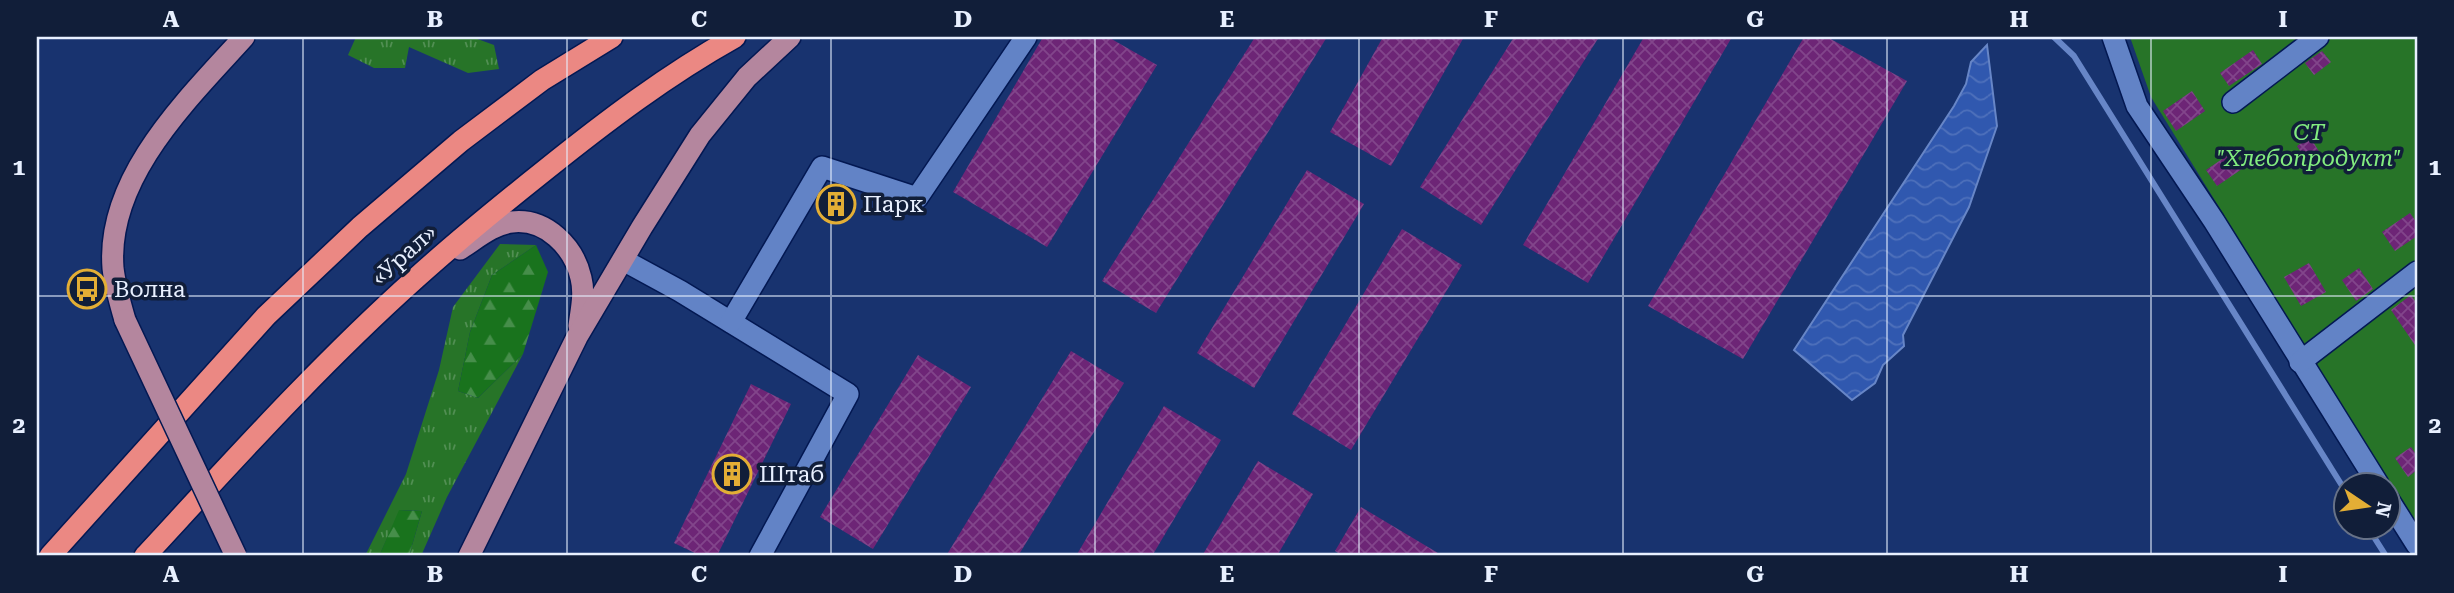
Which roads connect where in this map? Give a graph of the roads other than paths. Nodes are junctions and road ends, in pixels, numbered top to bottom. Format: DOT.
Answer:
graph roads {
  1 [pos="244,37"];
  2 [pos="594,37"];
  3 [pos="612,37"];
  4 [pos="735,37"];
  5 [pos="790,37"];
  6 [pos="1026,37"];
  7 [pos="2113,37"];
  8 [pos="2318,37"];
  9 [pos="542,80"];
  10 [pos="2233,102"];
  11 [pos="623,260"];
  12 [pos="2417,272"];
  13 [pos="415,279"];
  14 [pos="731,322"];
  15 [pos="577,337"];
  16 [pos="2300,362"];
  17 [pos="2368,470"];
  18 [pos="2402,521"];
  19 [pos="2417,545"];
  20 [pos="50,556"];
  21 [pos="145,556"];
  22 [pos="236,556"];
  23 [pos="469,556"];
  24 [pos="760,556"];
  1 -- 22 [label="main road, bridge"];
  2 -- 9 [label="main road"];
  3 -- 9 [label="highway"];
  4 -- 13 [label="highway, «Урал»"];
  5 -- 11 [label="main road"];
  6 -- 14 [label="lane"];
  7 -- 16 [label="lane"];
  8 -- 10 [label="lane"];
  9 -- 20 [label="highway"];
  11 -- 14 [label="lane"];
  11 -- 15 [label="main road"];
  12 -- 16 [label="lane"];
  13 -- 15 [label="main road"];
  13 -- 21 [label="highway, «Урал»"];
  14 -- 24 [label="lane"];
  15 -- 23 [label="main road"];
  16 -- 17 [label="lane"];
  18 -- 19 [label="lane"];
}
